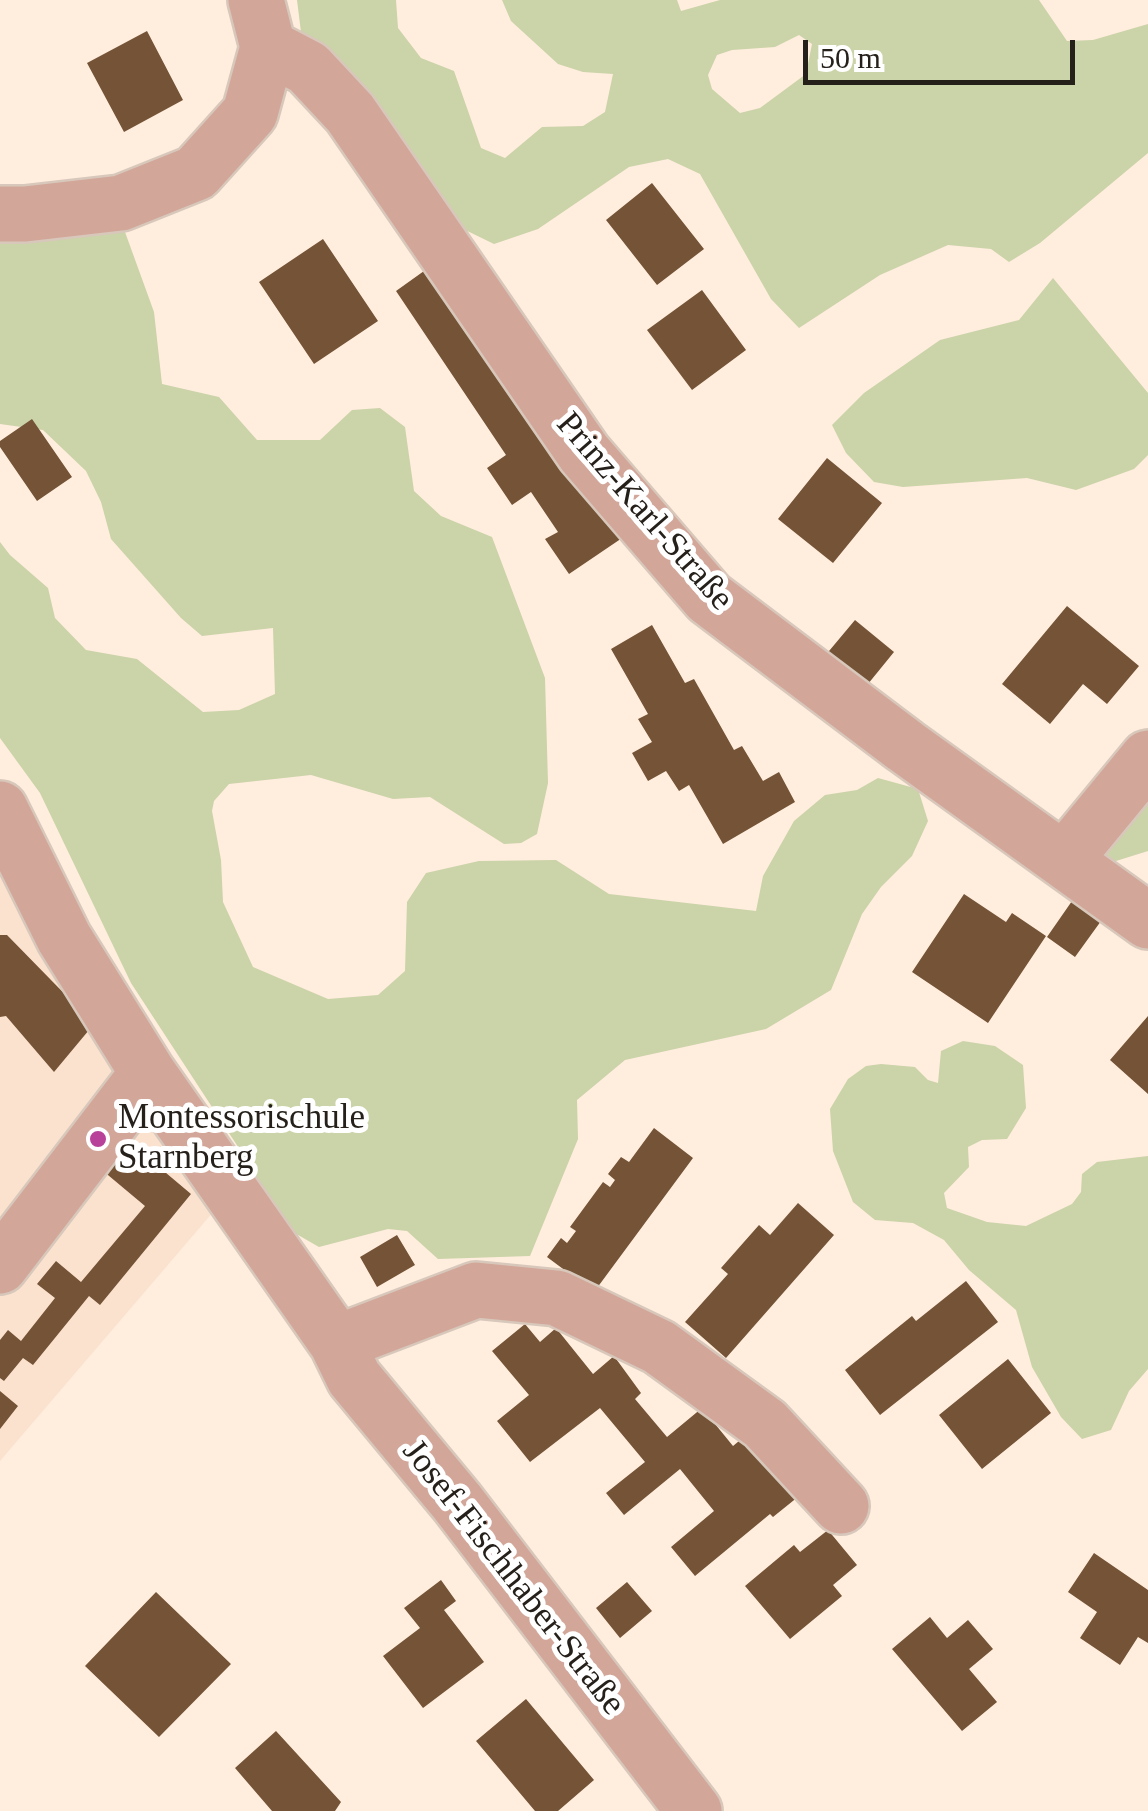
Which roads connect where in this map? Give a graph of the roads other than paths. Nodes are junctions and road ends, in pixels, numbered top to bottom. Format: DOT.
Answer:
graph roads {
  1 [pos="262,24"];
  2 [pos="0,214"];
  3 [pos="1148,758"];
  4 [pos="0,809"];
  5 [pos="1064,860"];
  6 [pos="1148,920"];
  7 [pos="148,1073"];
  8 [pos="0,1266"];
  9 [pos="337,1343"];
  10 [pos="841,1506"];
  11 [pos="694,1811"];
  1 -- 2 [label="street"];
  1 -- 5 [label="street, Prinz-Karl-Straße"];
  3 -- 5 [label="street"];
  4 -- 7 [label="street, Josef-Fischhaber-Straße"];
  5 -- 6 [label="street, Prinz-Karl-Straße"];
  7 -- 8 [label="street"];
  7 -- 9 [label="street, Josef-Fischhaber-Straße"];
  9 -- 10 [label="street"];
  9 -- 11 [label="street, Josef-Fischhaber-Straße"];
}
